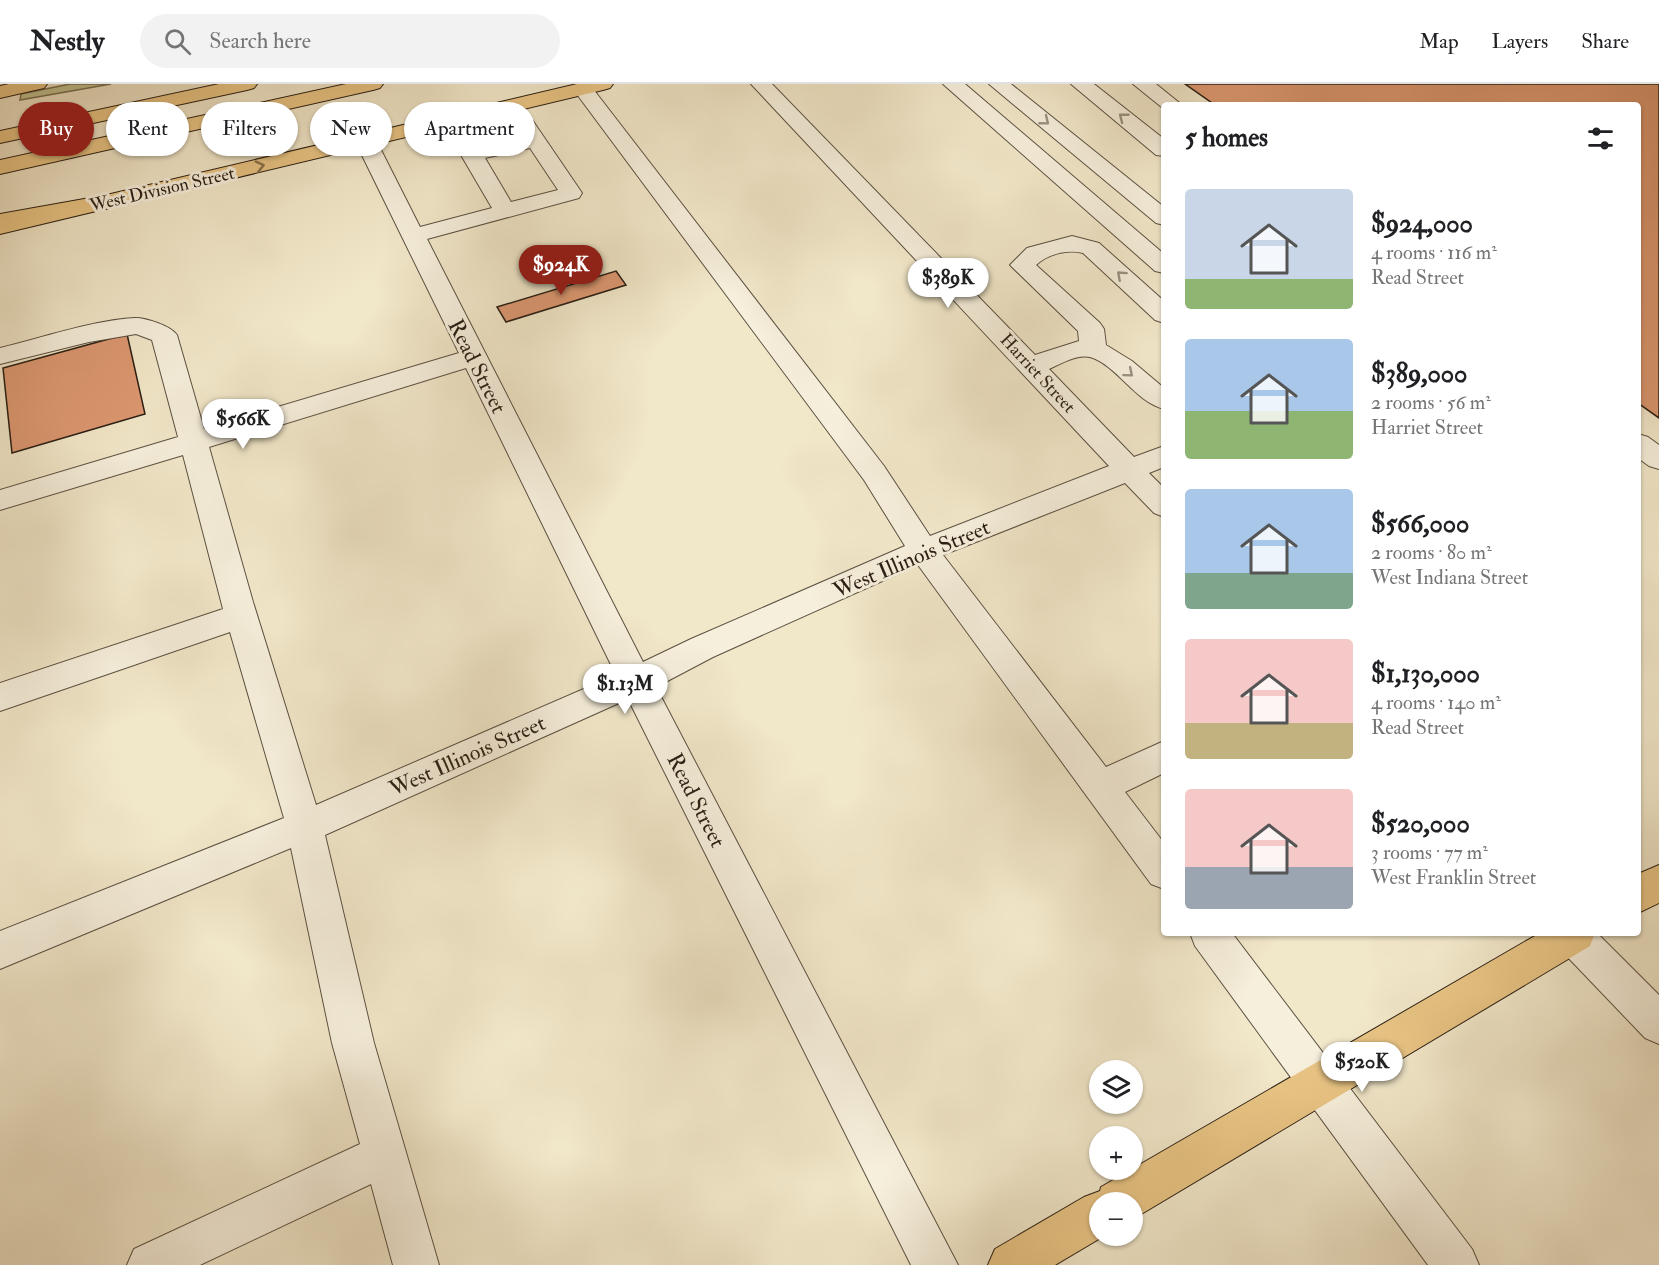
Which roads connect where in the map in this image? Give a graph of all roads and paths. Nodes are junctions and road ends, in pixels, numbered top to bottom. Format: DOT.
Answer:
graph roads {
  1 [pos="37,84"];
  2 [pos="171,84"];
  3 [pos="247,84"];
  4 [pos="373,84"];
  5 [pos="761,84"];
  6 [pos="953,84"];
  7 [pos="999,84"];
  8 [pos="1081,84"];
  9 [pos="1143,84"];
  10 [pos="593,86"];
  11 [pos="0,92"];
  12 [pos="101,95"];
  13 [pos="529,102"];
  14 [pos="1168,102"];
  15 [pos="0,137"];
  16 [pos="536,140"];
  17 [pos="1161,148"];
  18 [pos="310,154"];
  19 [pos="373,156"];
  20 [pos="0,167"];
  21 [pos="101,203"];
  22 [pos="505,211"];
  23 [pos="1161,216"];
  24 [pos="0,221"];
  25 [pos="0,227"];
  26 [pos="413,236"];
  27 [pos="1161,263"];
  28 [pos="1161,312"];
  29 [pos="1093,348"];
  30 [pos="0,356"];
  31 [pos="474,357"];
  32 [pos="1032,366"];
  33 [pos="1161,398"];
  34 [pos="193,441"];
  35 [pos="1641,446"];
  36 [pos="1161,457"];
  37 [pos="1659,459"];
  38 [pos="1129,470"];
  39 [pos="0,500"];
  40 [pos="1161,503"];
  41 [pos="923,550"];
  42 [pos="241,616"];
  43 [pos="636,681"];
  44 [pos="0,698"];
  45 [pos="1161,757"];
  46 [pos="1100,787"];
  47 [pos="305,827"];
  48 [pos="1161,869"];
  49 [pos="1659,882"];
  50 [pos="1641,893"];
  51 [pos="1211,936"];
  52 [pos="1571,936"];
  53 [pos="1576,936"];
  54 [pos="0,950"];
  55 [pos="1659,1024"];
  56 [pos="1321,1083"];
  57 [pos="384,1155"];
  58 [pos="1136,1192"];
  59 [pos="1089,1219"];
  60 [pos="150,1265"];
  61 [pos="416,1265"];
  62 [pos="934,1265"];
  63 [pos="1011,1265"];
  64 [pos="1456,1265"];
  1 -- 11 [label="main road"];
  2 -- 12 [label="main road"];
  3 -- 15 [label="main road"];
  4 -- 20 [label="main road"];
  5 -- 32 [label="street, Harriet Street"];
  6 -- 27 [label="street"];
  7 -- 23 [label="street, one-way"];
  17 -- 8 [label="street, one-way"];
  9 -- 14 [label="street"];
  10 -- 13 [label="main road, West Division Street"];
  10 -- 41 [label="street"];
  16 -- 22 [label="street"];
  16 -- 22 [label="street"];
  21 -- 18 [label="main road, West Division Street, one-way"];
  19 -- 26 [label="street, Read Street"];
  21 -- 24 [label="main road"];
  21 -- 25 [label="main road, West Division Street"];
  22 -- 26 [label="street"];
  26 -- 31 [label="street, Read Street"];
  28 -- 29 [label="street, one-way"];
  29 -- 32 [label="street"];
  29 -- 33 [label="street, one-way"];
  30 -- 34 [label="street"];
  31 -- 34 [label="street"];
  31 -- 43 [label="street, Read Street"];
  32 -- 38 [label="street, Harriet Street"];
  34 -- 39 [label="street"];
  34 -- 42 [label="street"];
  35 -- 37 [label="street"];
  36 -- 38 [label="street, West Illinois Street"];
  38 -- 40 [label="street, Harriet Street"];
  38 -- 41 [label="street, West Illinois Street"];
  41 -- 43 [label="street, West Illinois Street"];
  41 -- 46 [label="street"];
  42 -- 44 [label="street"];
  42 -- 47 [label="street"];
  43 -- 47 [label="street, West Illinois Street"];
  43 -- 62 [label="street, Read Street"];
  45 -- 46 [label="street"];
  46 -- 48 [label="street"];
  47 -- 54 [label="street, West Illinois Street"];
  47 -- 57 [label="street"];
  49 -- 50 [label="main road"];
  51 -- 56 [label="street"];
  52 -- 56 [label="main road"];
  53 -- 55 [label="street"];
  56 -- 58 [label="main road"];
  56 -- 64 [label="street"];
  57 -- 60 [label="street"];
  57 -- 61 [label="street"];
  59 -- 63 [label="main road"];
}
